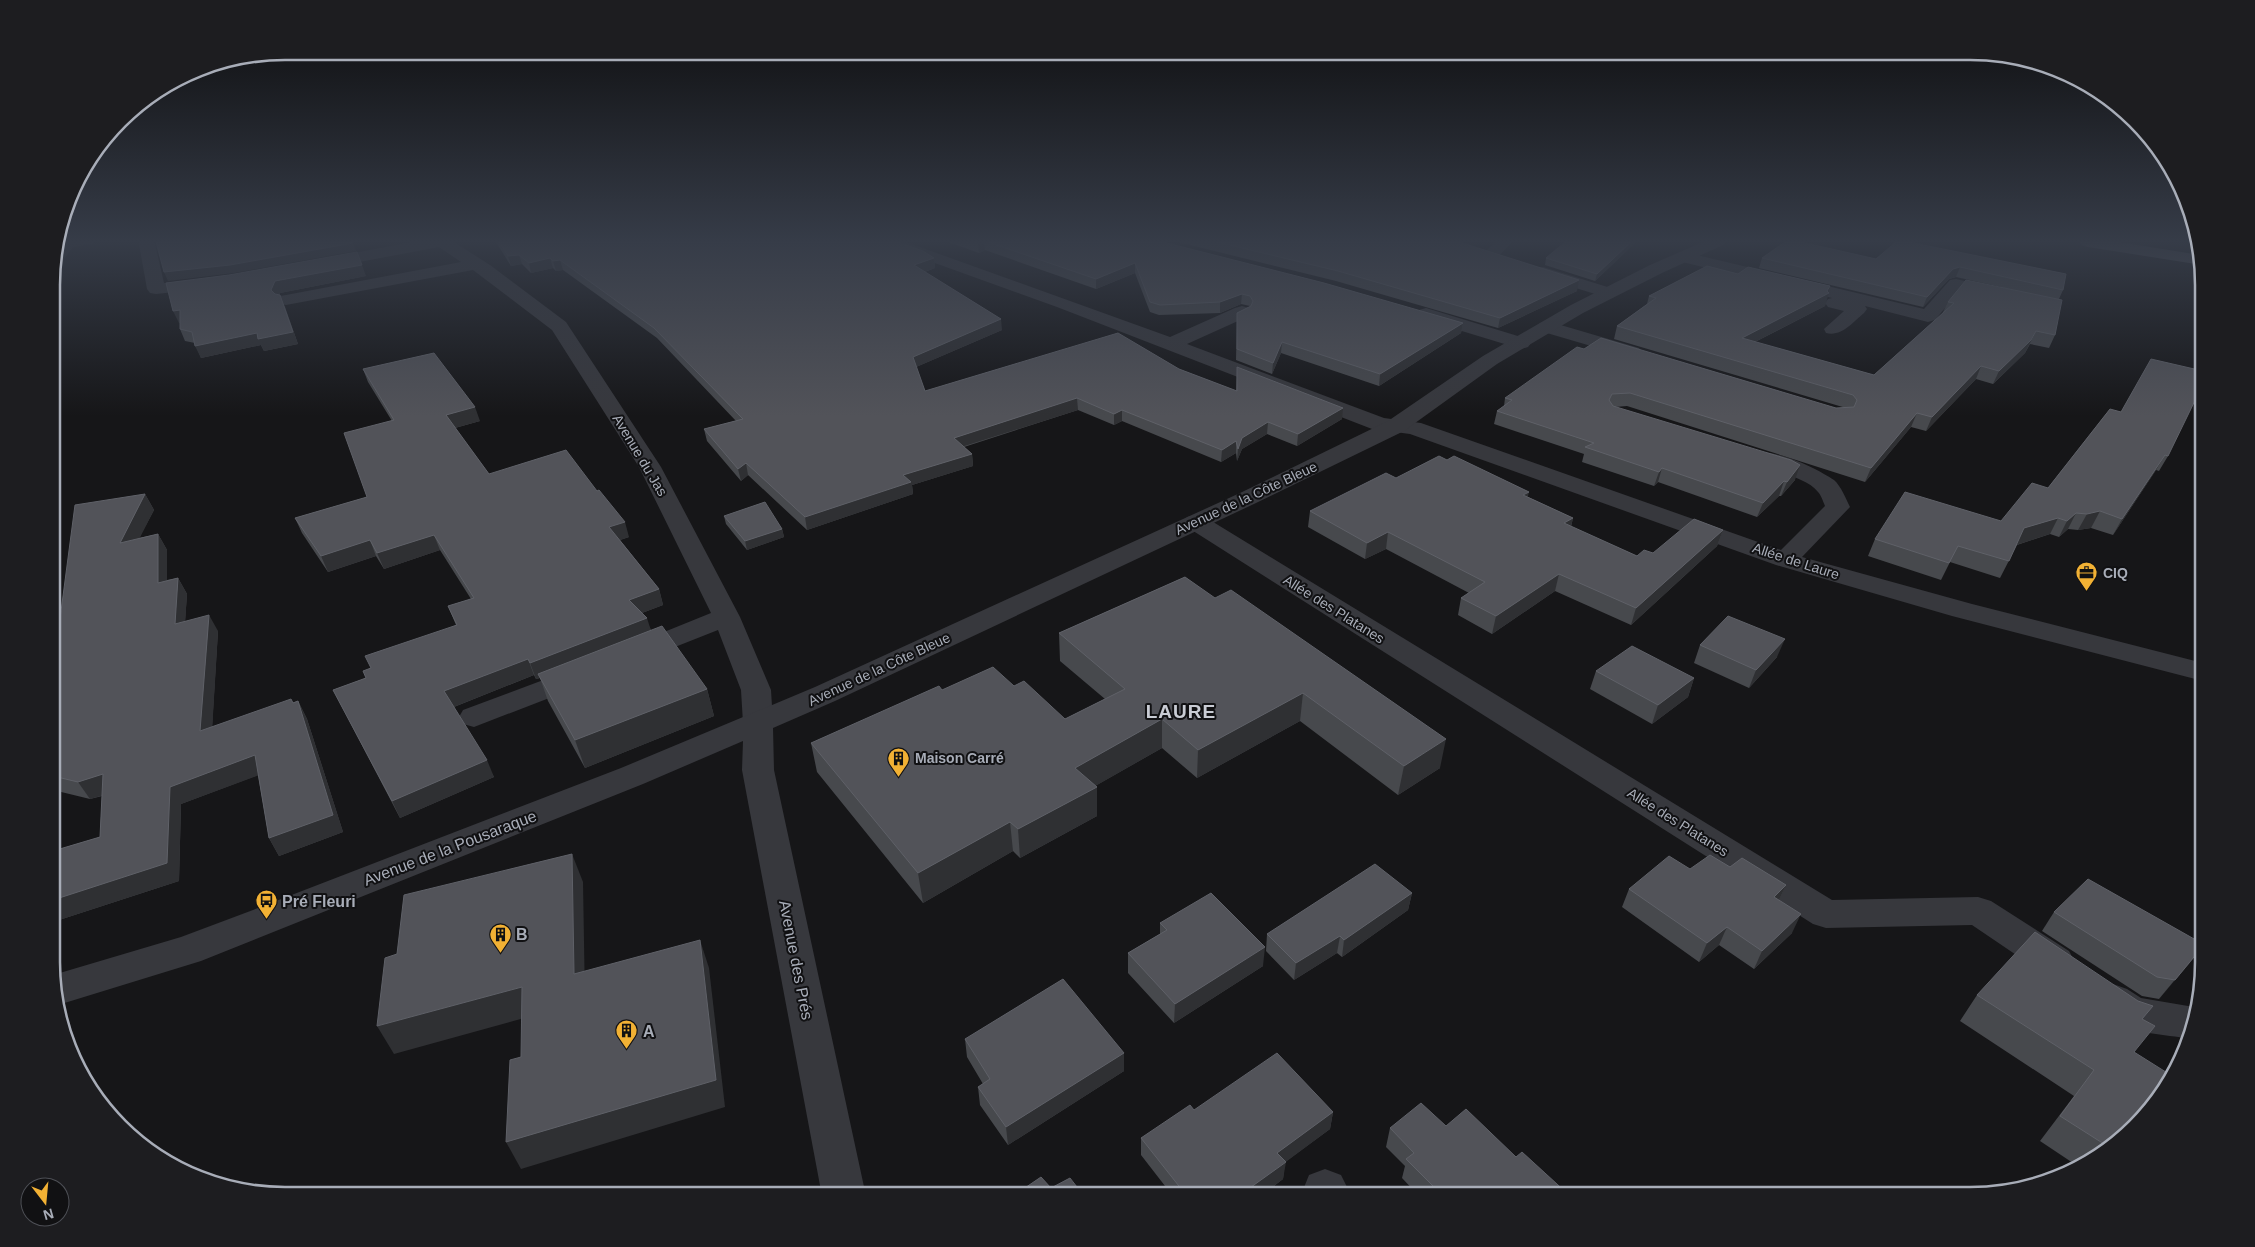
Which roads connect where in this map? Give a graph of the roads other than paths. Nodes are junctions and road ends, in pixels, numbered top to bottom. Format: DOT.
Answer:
graph roads {
  1 [pos="524,300"];
  2 [pos="1055,300"];
  3 [pos="1595,300"];
  4 [pos="1826,300"];
  5 [pos="1859,300"];
  6 [pos="1942,300"];
  7 [pos="1406,308"];
  8 [pos="1242,312"];
  9 [pos="1547,327"];
  10 [pos="1833,329"];
  11 [pos="1521,343"];
  12 [pos="1171,344"];
  13 [pos="1651,358"];
  14 [pos="1396,426"];
  15 [pos="1739,450"];
  16 [pos="1196,522"];
  17 [pos="1785,560"];
  18 [pos="726,617"];
  19 [pos="2195,670"];
  20 [pos="474,717"];
  21 [pos="758,723"];
  22 [pos="62,989"];
  23 [pos="2187,1021"];
  24 [pos="842,1187"];
  1 -- 18 [label="street, Avenue du Jas"];
  2 -- 12 [label="street, Allée de Laure"];
  3 -- 9 [label="street, Avenue de la Côte Bleue"];
  4 -- 10 [label="street"];
  5 -- 6 [label="street"];
  7 -- 11 [label="street"];
  8 -- 12 [label="street"];
  9 -- 11 [label="street, Avenue de la Côte Bleue"];
  9 -- 13 [label="street"];
  11 -- 14 [label="street, Avenue de la Côte Bleue"];
  12 -- 14 [label="street, Allée de Laure"];
  14 -- 16 [label="street, Avenue de la Côte Bleue"];
  14 -- 17 [label="street, Allée de Laure"];
  15 -- 17 [label="street"];
  16 -- 21 [label="street, Avenue de la Côte Bleue"];
  16 -- 23 [label="street, Allée des Platanes"];
  17 -- 19 [label="street, Allée de Laure"];
  18 -- 20 [label="street"];
  18 -- 21 [label="street, Avenue du Jas"];
  21 -- 22 [label="street, Avenue de la Pousaraque"];
  21 -- 24 [label="street, Avenue des Prés"];
}
